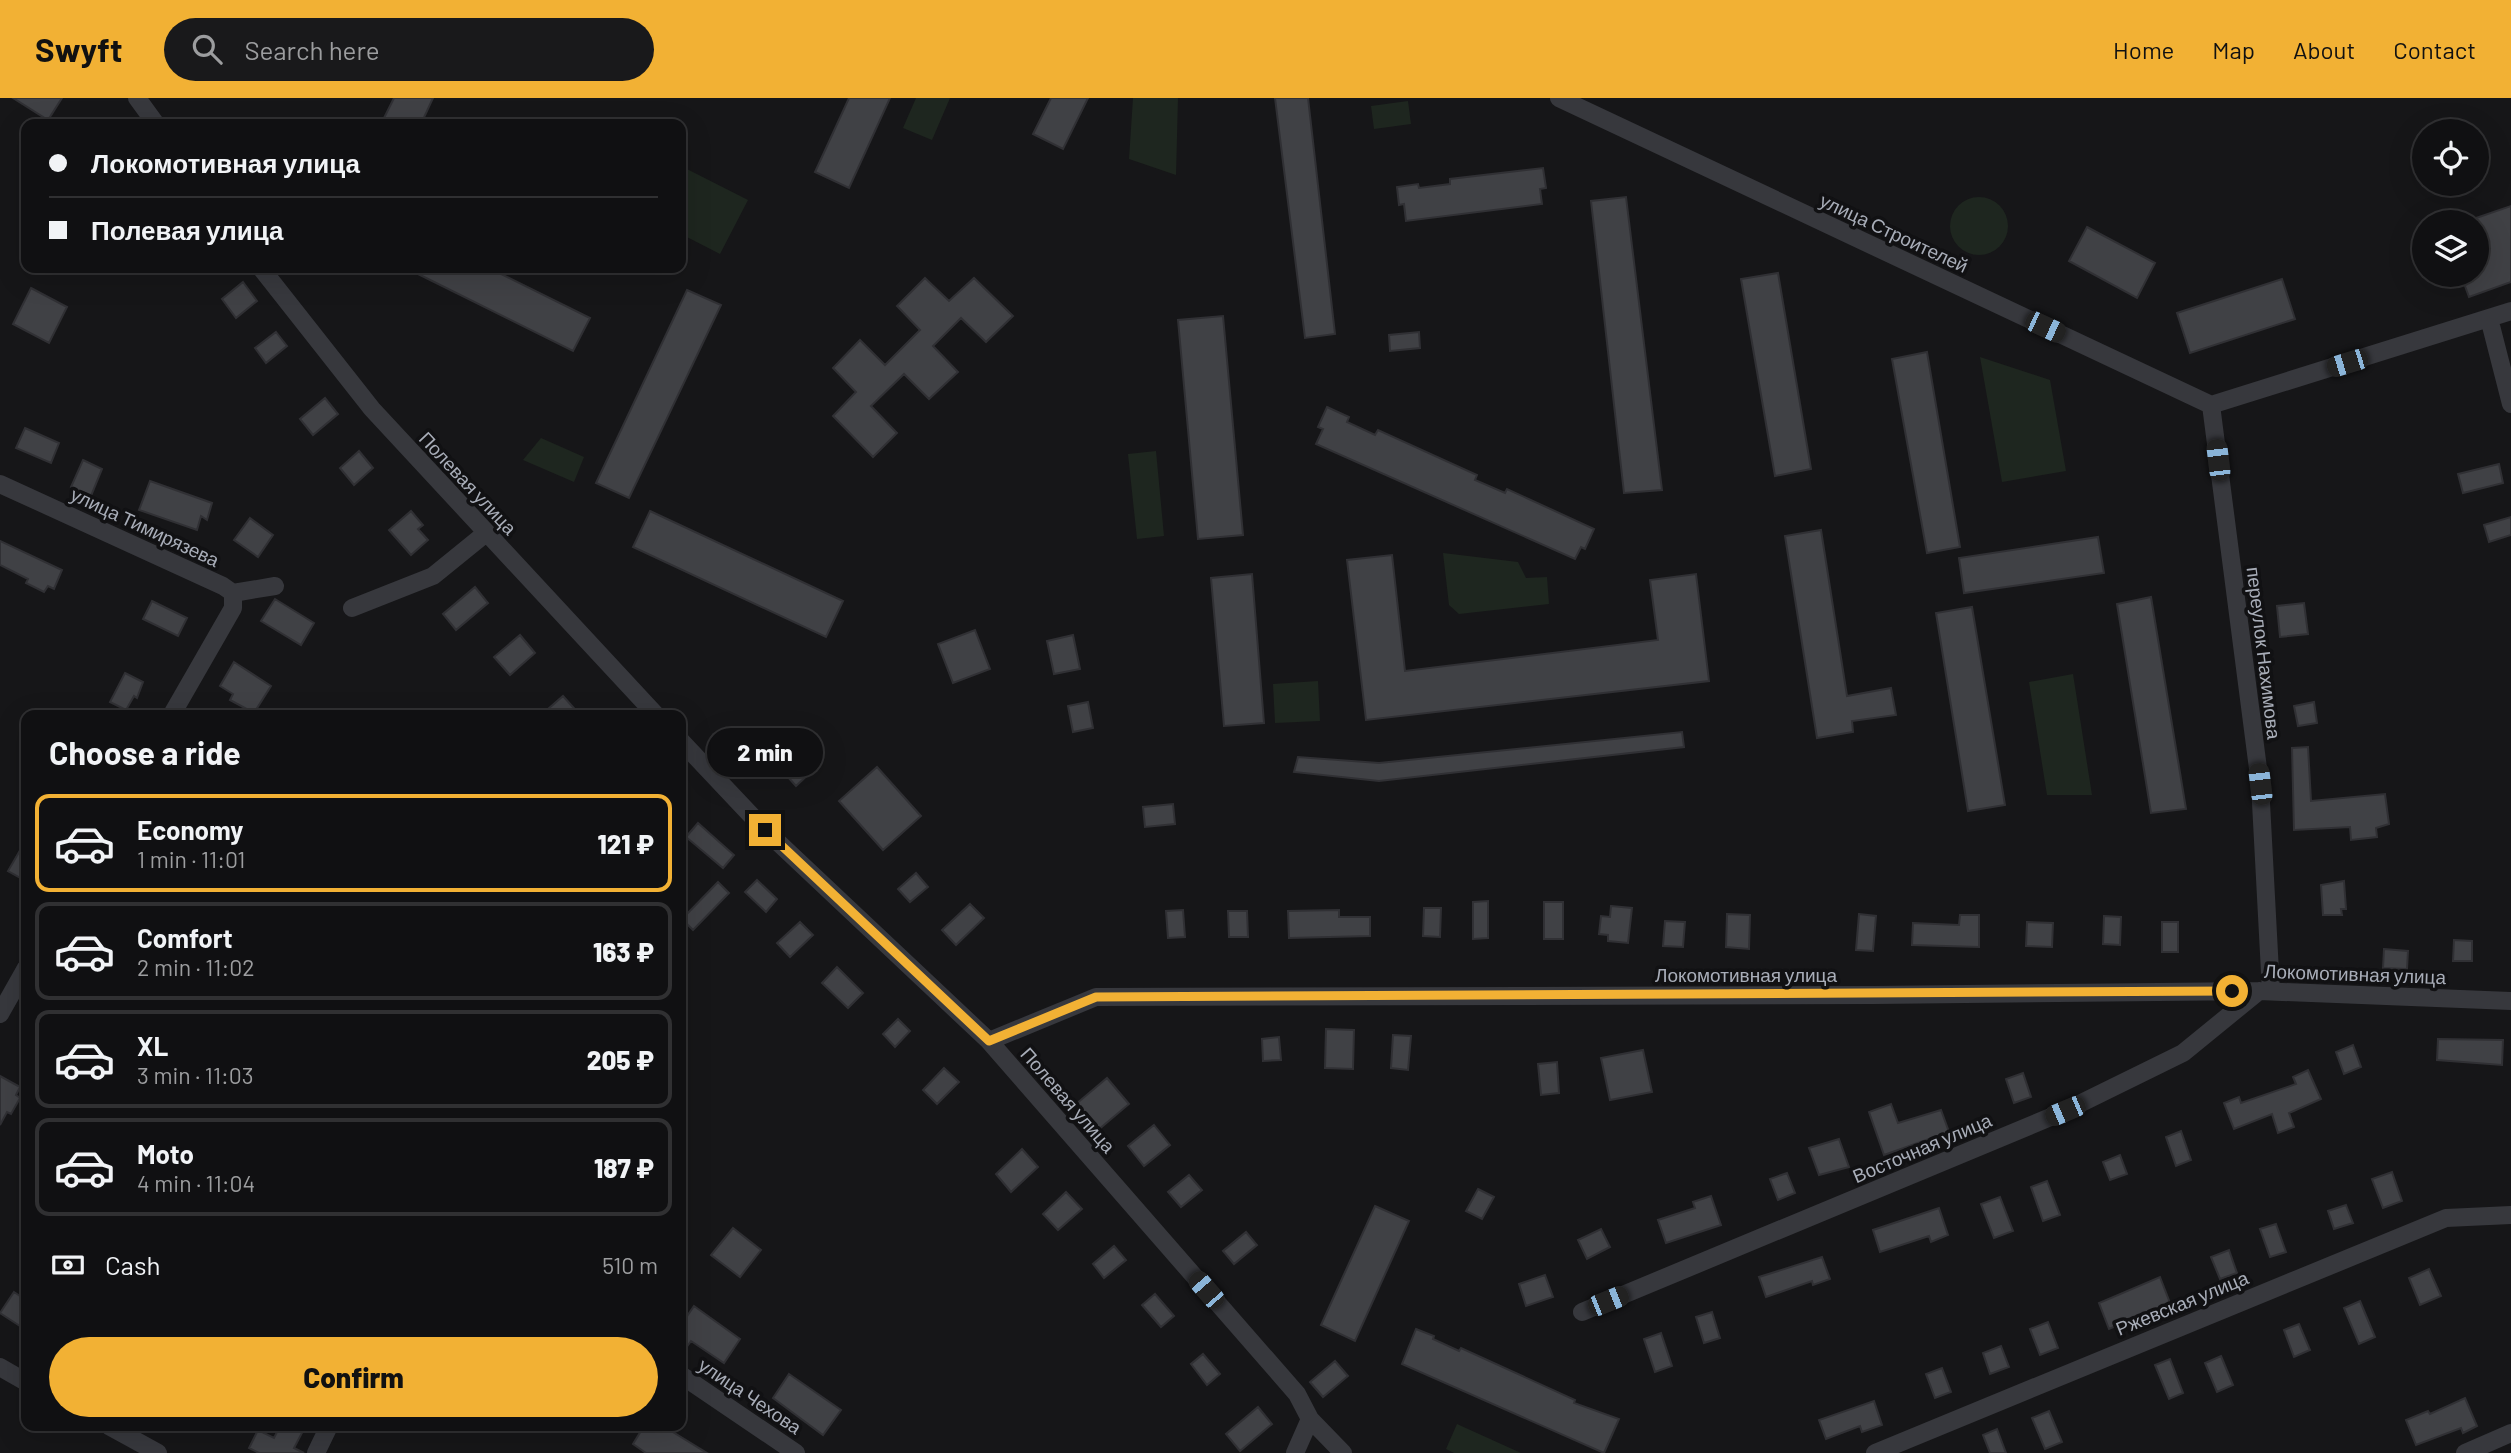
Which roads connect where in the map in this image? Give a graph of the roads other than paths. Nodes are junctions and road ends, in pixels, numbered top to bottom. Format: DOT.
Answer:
graph roads {
  1 [pos="137,98"];
  2 [pos="1559,98"];
  3 [pos="152,119"];
  4 [pos="265,273"];
  5 [pos="2511,311"];
  6 [pos="2489,318"];
  7 [pos="2511,404"];
  8 [pos="2211,405"];
  9 [pos="0,484"];
  10 [pos="486,533"];
  11 [pos="275,586"];
  12 [pos="233,593"];
  13 [pos="352,608"];
  14 [pos="175,710"];
  15 [pos="651,710"];
  16 [pos="686,746"];
  17 [pos="21,977"];
  18 [pos="2265,991"];
  19 [pos="2511,1001"];
  20 [pos="0,1014"];
  21 [pos="989,1041"];
  22 [pos="2511,1215"];
  23 [pos="1582,1312"];
  24 [pos="0,1367"];
  25 [pos="686,1378"];
  26 [pos="21,1379"];
  27 [pos="1310,1419"];
  28 [pos="118,1431"];
  29 [pos="327,1431"];
  30 [pos="2511,1433"];
  31 [pos="158,1453"];
  32 [pos="316,1453"];
  33 [pos="796,1453"];
  34 [pos="1295,1453"];
  35 [pos="1343,1453"];
  36 [pos="1875,1453"];
  37 [pos="2465,1453"];
  1 -- 3 [label="street"];
  2 -- 8 [label="street, улица Строителей"];
  4 -- 10 [label="street, Полевая улица"];
  5 -- 6 [label="street"];
  6 -- 7 [label="street"];
  6 -- 8 [label="street"];
  8 -- 18 [label="street, переулок Нахимова"];
  9 -- 12 [label="street, улица Тимирязева"];
  10 -- 13 [label="street"];
  10 -- 15 [label="street, Полевая улица"];
  11 -- 12 [label="street"];
  12 -- 14 [label="street"];
  16 -- 21 [label="street, Полевая улица"];
  17 -- 20 [label="street"];
  18 -- 19 [label="street, Локомотивная улица"];
  18 -- 21 [label="street, Локомотивная улица"];
  18 -- 23 [label="street, Восточная улица"];
  21 -- 27 [label="street, Полевая улица"];
  22 -- 36 [label="street, Ржевская улица"];
  24 -- 26 [label="street"];
  25 -- 33 [label="street, улица Чехова"];
  27 -- 34 [label="street"];
  27 -- 35 [label="street, Полевая улица"];
  28 -- 31 [label="street"];
  29 -- 32 [label="street"];
  30 -- 37 [label="street"];
}
